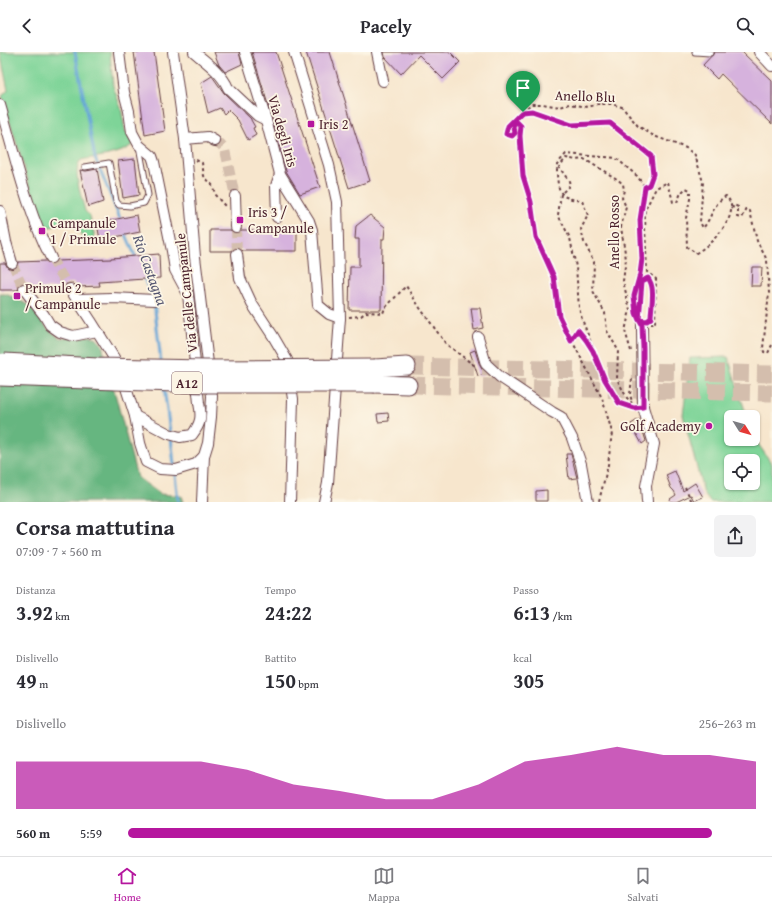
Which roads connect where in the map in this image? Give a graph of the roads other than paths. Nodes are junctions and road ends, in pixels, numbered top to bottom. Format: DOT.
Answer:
graph roads {
  1 [pos="119,52"];
  2 [pos="173,52"];
  3 [pos="194,52"];
  4 [pos="245,52"];
  5 [pos="294,52"];
  6 [pos="377,52"];
  7 [pos="695,52"];
  8 [pos="759,52"];
  9 [pos="710,53"];
  10 [pos="772,66"];
  11 [pos="383,81"];
  12 [pos="0,105"];
  13 [pos="266,120"];
  14 [pos="185,139"];
  15 [pos="215,141"];
  16 [pos="139,145"];
  17 [pos="85,167"];
  18 [pos="280,174"];
  19 [pos="235,196"];
  20 [pos="0,211"];
  21 [pos="276,217"];
  22 [pos="236,227"];
  23 [pos="236,254"];
  24 [pos="51,258"];
  25 [pos="12,263"];
  26 [pos="24,289"];
  27 [pos="70,289"];
  28 [pos="77,299"];
  29 [pos="155,300"];
  30 [pos="340,318"];
  31 [pos="641,322"];
  32 [pos="97,331"];
  33 [pos="478,337"];
  34 [pos="0,362"];
  35 [pos="407,366"];
  36 [pos="375,376"];
  37 [pos="0,377"];
  38 [pos="408,385"];
  39 [pos="135,416"];
  40 [pos="204,456"];
  41 [pos="202,502"];
  42 [pos="290,502"];
  43 [pos="324,502"];
  44 [pos="588,502"];
  45 [pos="647,502"];
  1 -- 16 [label="street"];
  2 -- 14 [label="street, Via delle Campanule"];
  3 -- 13 [label="street"];
  4 -- 13 [label="street, Via degli Iris"];
  5 -- 30 [label="street"];
  6 -- 11 [label="street"];
  7 -- 9 [label="lane"];
  8 -- 10 [label="street"];
  12 -- 24 [label="street"];
  13 -- 18 [label="street, Via degli Iris"];
  14 -- 15 [label="street"];
  14 -- 40 [label="street, Via delle Campanule"];
  16 -- 17 [label="lane"];
  16 -- 39 [label="street"];
  18 -- 21 [label="street"];
  18 -- 30 [label="street, Via degli Iris"];
  19 -- 22 [label="street"];
  20 -- 25 [label="street"];
  23 -- 42 [label="street"];
  26 -- 32 [label="street"];
  27 -- 28 [label="street"];
  28 -- 29 [label="street"];
  28 -- 32 [label="street"];
  30 -- 43 [label="street"];
  31 -- 45 [label="street"];
  32 -- 39 [label="street"];
  33 -- 44 [label="street"];
  34 -- 36 [label="highway, A12, bridge"];
  35 -- 36 [label="highway, A12"];
  36 -- 37 [label="highway, A12, bridge"];
  36 -- 38 [label="highway, A12"];
  39 -- 40 [label="street"];
  40 -- 41 [label="street, Via delle Campanule"];
}
